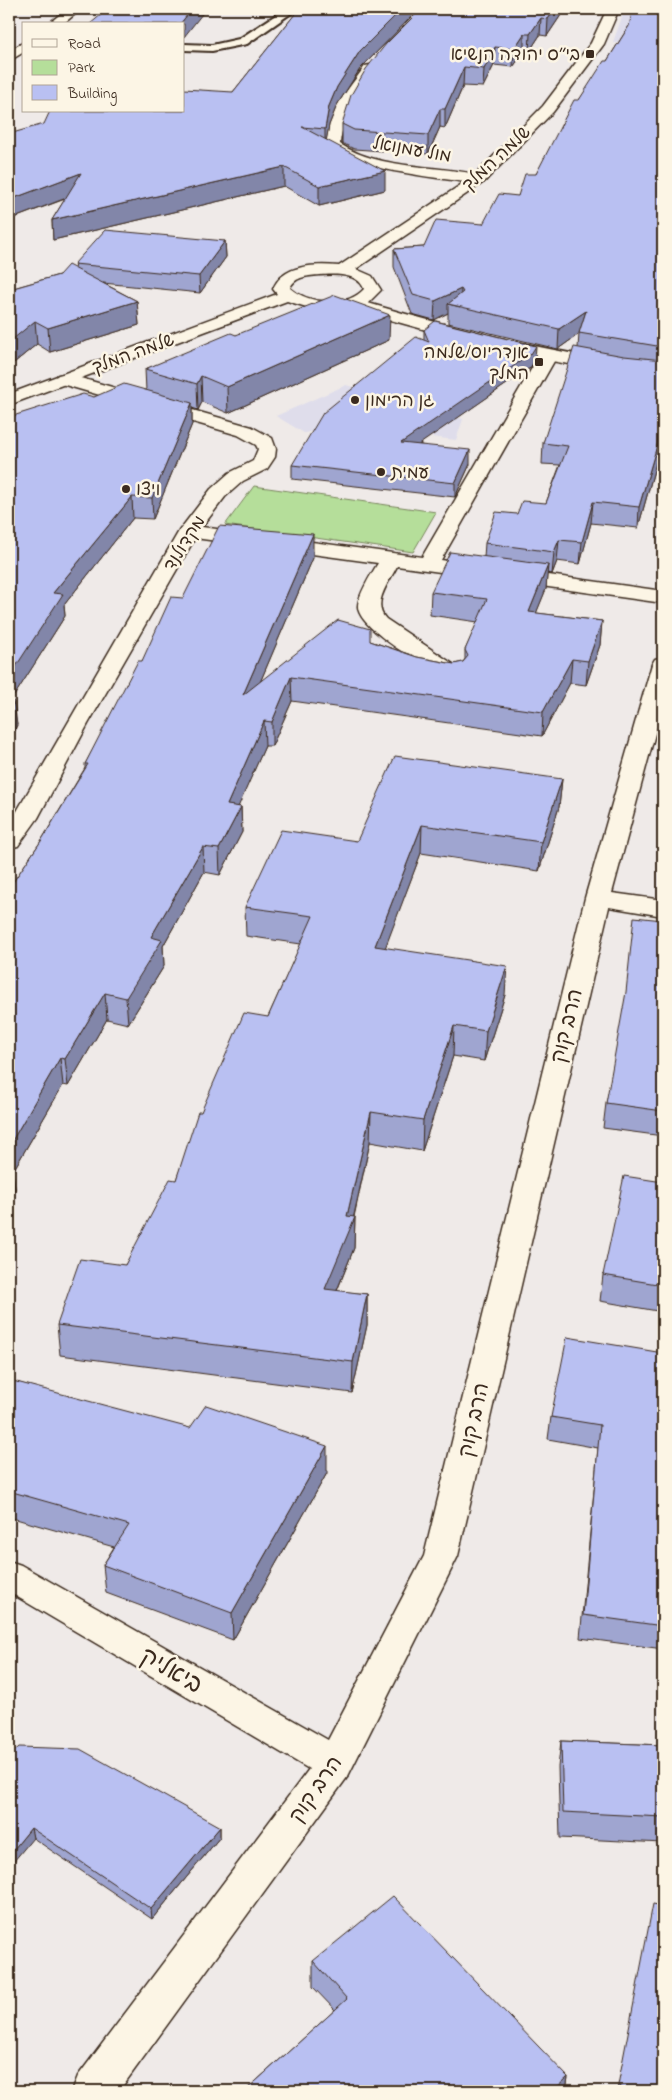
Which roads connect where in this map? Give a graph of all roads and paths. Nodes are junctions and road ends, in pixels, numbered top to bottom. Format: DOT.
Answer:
graph roads {
  1 [pos="75,9"];
  2 [pos="292,9"];
  3 [pos="613,9"];
  4 [pos="57,22"];
  5 [pos="22,47"];
  6 [pos="185,47"];
  7 [pos="9,57"];
  8 [pos="378,60"];
  9 [pos="479,179"];
  10 [pos="342,271"];
  11 [pos="286,296"];
  12 [pos="351,303"];
  13 [pos="548,356"];
  14 [pos="663,373"];
  15 [pos="64,378"];
  16 [pos="9,400"];
  17 [pos="189,532"];
  18 [pos="390,559"];
  19 [pos="428,565"];
  20 [pos="663,597"];
  21 [pos="663,664"];
  22 [pos="454,679"];
  23 [pos="9,841"];
  24 [pos="598,898"];
  25 [pos="663,908"];
  26 [pos="9,1575"];
  27 [pos="335,1764"];
  28 [pos="93,2091"];
  1 -- 4 [label="street"];
  2 -- 6 [label="lane"];
  3 -- 9 [label="street, שלמה המלך"];
  5 -- 7 [label="street"];
  8 -- 9 [label="street, מול עמנואל"];
  9 -- 10 [label="street, שלמה המלך"];
  10 -- 11 [label="street"];
  10 -- 12 [label="street"];
  11 -- 12 [label="street"];
  11 -- 15 [label="street, שלמה המלך"];
  12 -- 13 [label="street"];
  13 -- 14 [label="street"];
  13 -- 19 [label="street"];
  15 -- 16 [label="street, שלמה המלך"];
  15 -- 17 [label="street, מקדולנד"];
  17 -- 18 [label="street"];
  17 -- 23 [label="street, מקדולנד"];
  18 -- 19 [label="street"];
  18 -- 22 [label="street"];
  19 -- 20 [label="street"];
  21 -- 24 [label="street, הרב קוק"];
  24 -- 25 [label="street"];
  24 -- 27 [label="street, הרב קוק"];
  26 -- 27 [label="street, ביאליק"];
  27 -- 28 [label="street, הרב קוק"];
}
